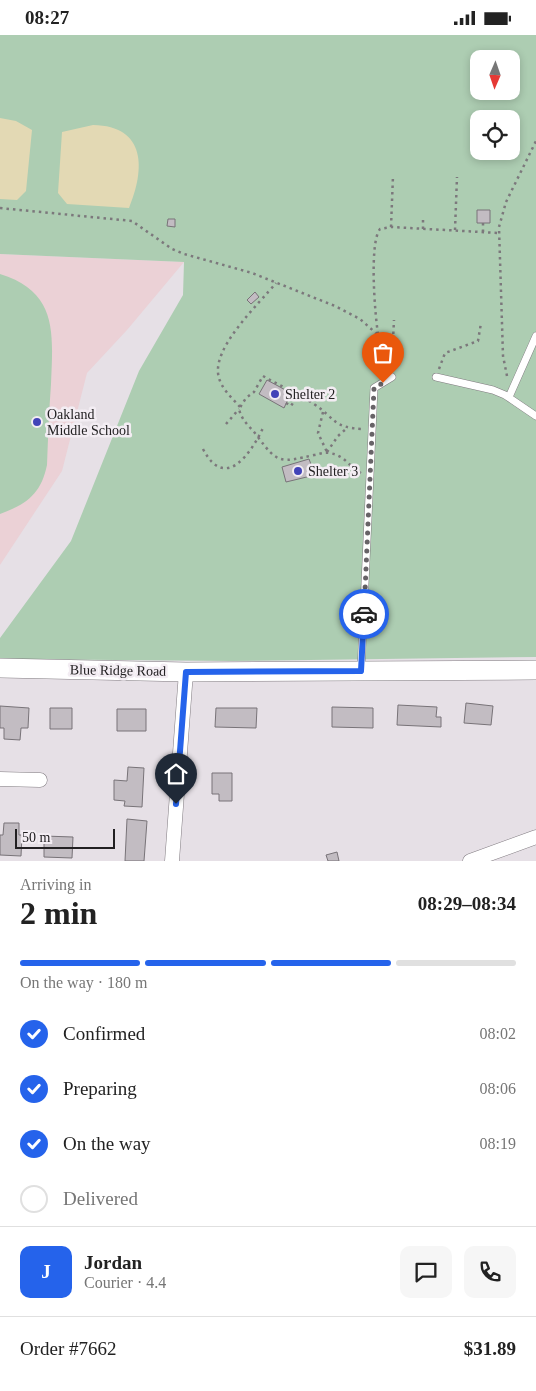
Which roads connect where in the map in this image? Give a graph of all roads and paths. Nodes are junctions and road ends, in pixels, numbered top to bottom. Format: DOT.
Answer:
graph roads {
  1 [pos="536,141"];
  2 [pos="393,176"];
  3 [pos="457,177"];
  4 [pos="0,208"];
  5 [pos="423,218"];
  6 [pos="483,223"];
  7 [pos="391,227"];
  8 [pos="423,229"];
  9 [pos="455,231"];
  10 [pos="483,232"];
  11 [pos="500,233"];
  12 [pos="276,283"];
  13 [pos="254,301"];
  14 [pos="258,304"];
  15 [pos="394,319"];
  16 [pos="481,323"];
  17 [pos="378,335"];
  18 [pos="536,336"];
  19 [pos="392,360"];
  20 [pos="392,377"];
  21 [pos="436,377"];
  22 [pos="298,395"];
  23 [pos="507,396"];
  24 [pos="286,403"];
  25 [pos="239,408"];
  26 [pos="323,412"];
  27 [pos="536,416"];
  28 [pos="226,424"];
  29 [pos="263,428"];
  30 [pos="346,429"];
  31 [pos="372,429"];
  32 [pos="258,438"];
  33 [pos="203,449"];
  34 [pos="328,452"];
  35 [pos="370,472"];
  36 [pos="0,668"];
  37 [pos="536,670"];
  38 [pos="361,671"];
  39 [pos="186,672"];
  40 [pos="0,779"];
  41 [pos="40,780"];
  42 [pos="536,837"];
  43 [pos="172,861"];
  44 [pos="470,861"];
  1 -- 11 [label="path"];
  2 -- 7 [label="path"];
  3 -- 9 [label="path"];
  4 -- 12 [label="path"];
  5 -- 8 [label="path"];
  6 -- 10 [label="path"];
  7 -- 8 [label="path"];
  7 -- 17 [label="path"];
  8 -- 9 [label="path"];
  9 -- 10 [label="path"];
  10 -- 11 [label="path"];
  11 -- 23 [label="path"];
  12 -- 14 [label="path"];
  12 -- 17 [label="path"];
  13 -- 14 [label="path"];
  14 -- 25 [label="path"];
  15 -- 19 [label="path"];
  16 -- 21 [label="path"];
  17 -- 20 [label="path"];
  18 -- 23 [label="lane"];
  20 -- 31 [label="lane"];
  21 -- 23 [label="lane"];
  22 -- 24 [label="path"];
  22 -- 25 [label="path"];
  22 -- 26 [label="path"];
  23 -- 27 [label="lane"];
  25 -- 28 [label="path"];
  25 -- 32 [label="path"];
  26 -- 30 [label="path"];
  26 -- 34 [label="path"];
  29 -- 32 [label="path"];
  30 -- 31 [label="path"];
  30 -- 34 [label="path"];
  31 -- 35 [label="lane"];
  32 -- 33 [label="path"];
  32 -- 34 [label="path"];
  34 -- 35 [label="path"];
  35 -- 38 [label="lane"];
  36 -- 39 [label="street, Blue Ridge Road"];
  37 -- 38 [label="street, Blue Ridge Road"];
  38 -- 39 [label="street, Blue Ridge Road"];
  39 -- 43 [label="street"];
  40 -- 41 [label="street"];
  42 -- 44 [label="street"];
}
